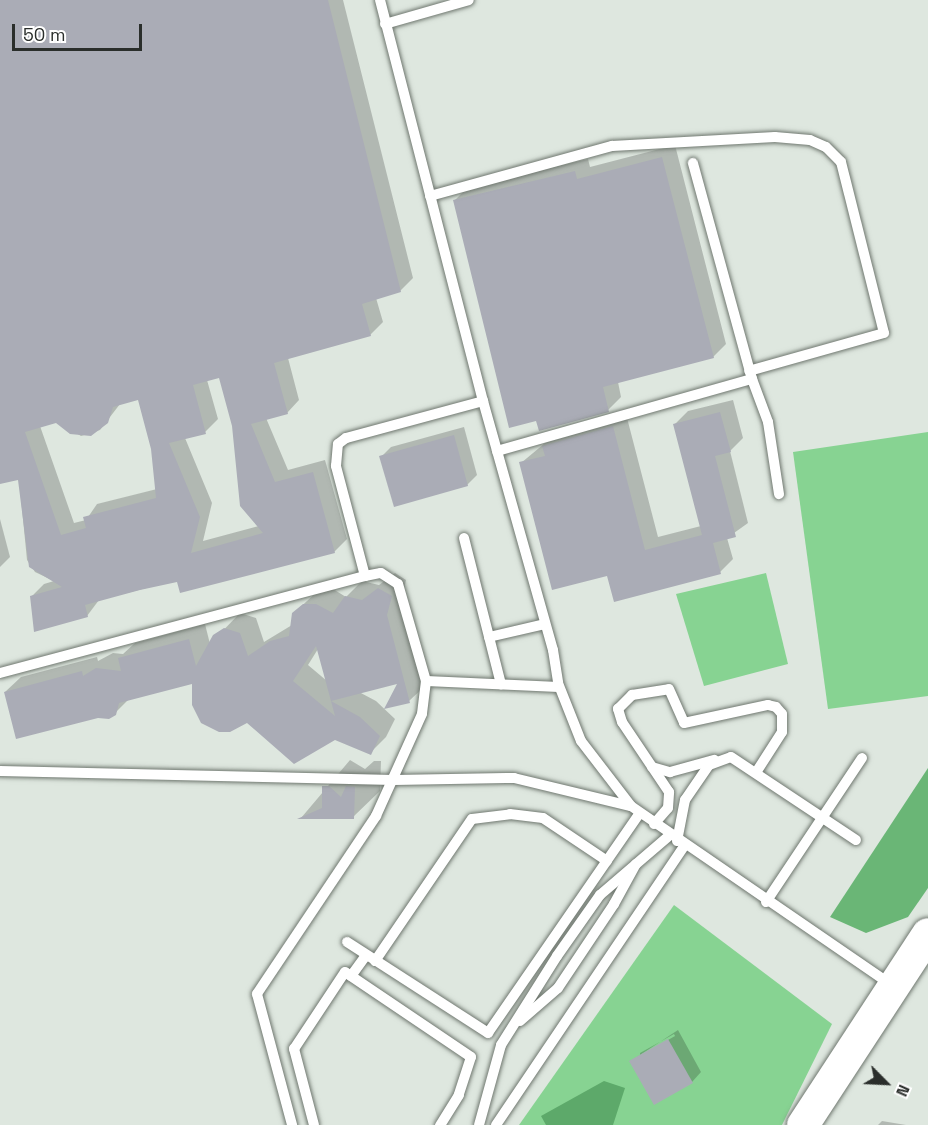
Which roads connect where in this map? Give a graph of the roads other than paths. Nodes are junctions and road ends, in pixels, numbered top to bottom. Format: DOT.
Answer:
graph roads {
  1 [pos="380,0"];
  2 [pos="469,0"];
  3 [pos="385,24"];
  4 [pos="693,163"];
  5 [pos="430,195"];
  6 [pos="751,375"];
  7 [pos="483,401"];
  8 [pos="497,451"];
  9 [pos="779,494"];
  10 [pos="465,538"];
  11 [pos="365,576"];
  12 [pos="545,624"];
  13 [pos="489,637"];
  14 [pos="0,673"];
  15 [pos="426,681"];
  16 [pos="501,684"];
  17 [pos="559,687"];
  18 [pos="862,758"];
  19 [pos="717,759"];
  20 [pos="652,767"];
  21 [pos="0,771"];
  22 [pos="757,771"];
  23 [pos="394,780"];
  24 [pos="636,810"];
  25 [pos="823,817"];
  26 [pos="654,824"];
  27 [pos="856,840"];
  28 [pos="677,841"];
  29 [pos="640,858"];
  30 [pos="607,861"];
  31 [pos="766,902"];
  32 [pos="928,934"];
  33 [pos="347,942"];
  34 [pos="370,958"];
  35 [pos="351,976"];
  36 [pos="892,986"];
  37 [pos="501,1045"];
  38 [pos="292,1125"];
  39 [pos="314,1125"];
  40 [pos="440,1125"];
  41 [pos="479,1125"];
  42 [pos="496,1125"];
  43 [pos="803,1125"];
  1 -- 3 [label="lane"];
  2 -- 3 [label="lane"];
  3 -- 5 [label="lane"];
  4 -- 6 [label="lane"];
  5 -- 6 [label="lane"];
  5 -- 7 [label="lane"];
  6 -- 8 [label="lane"];
  6 -- 9 [label="lane"];
  7 -- 8 [label="lane"];
  7 -- 11 [label="lane"];
  8 -- 12 [label="lane"];
  10 -- 13 [label="lane"];
  11 -- 14 [label="lane"];
  11 -- 15 [label="lane"];
  12 -- 13 [label="lane"];
  12 -- 17 [label="lane"];
  13 -- 16 [label="lane"];
  15 -- 16 [label="lane"];
  15 -- 23 [label="lane"];
  16 -- 17 [label="lane"];
  17 -- 24 [label="lane"];
  18 -- 25 [label="lane"];
  19 -- 20 [label="lane"];
  19 -- 22 [label="lane"];
  19 -- 28 [label="lane"];
  20 -- 22 [label="lane"];
  20 -- 26 [label="lane"];
  21 -- 23 [label="lane"];
  22 -- 25 [label="lane"];
  23 -- 24 [label="lane"];
  23 -- 38 [label="lane"];
  24 -- 26 [label="lane"];
  24 -- 30 [label="lane"];
  25 -- 27 [label="lane"];
  25 -- 31 [label="lane"];
  26 -- 28 [label="lane"];
  28 -- 29 [label="lane"];
  28 -- 31 [label="lane"];
  28 -- 42 [label="lane"];
  29 -- 37 [label="lane"];
  29 -- 37 [label="lane"];
  30 -- 34 [label="lane"];
  30 -- 34 [label="lane"];
  31 -- 36 [label="lane"];
  32 -- 36 [label="main road"];
  33 -- 34 [label="lane"];
  34 -- 35 [label="lane"];
  35 -- 39 [label="lane"];
  35 -- 40 [label="lane"];
  36 -- 43 [label="main road"];
  37 -- 41 [label="lane"];
}
